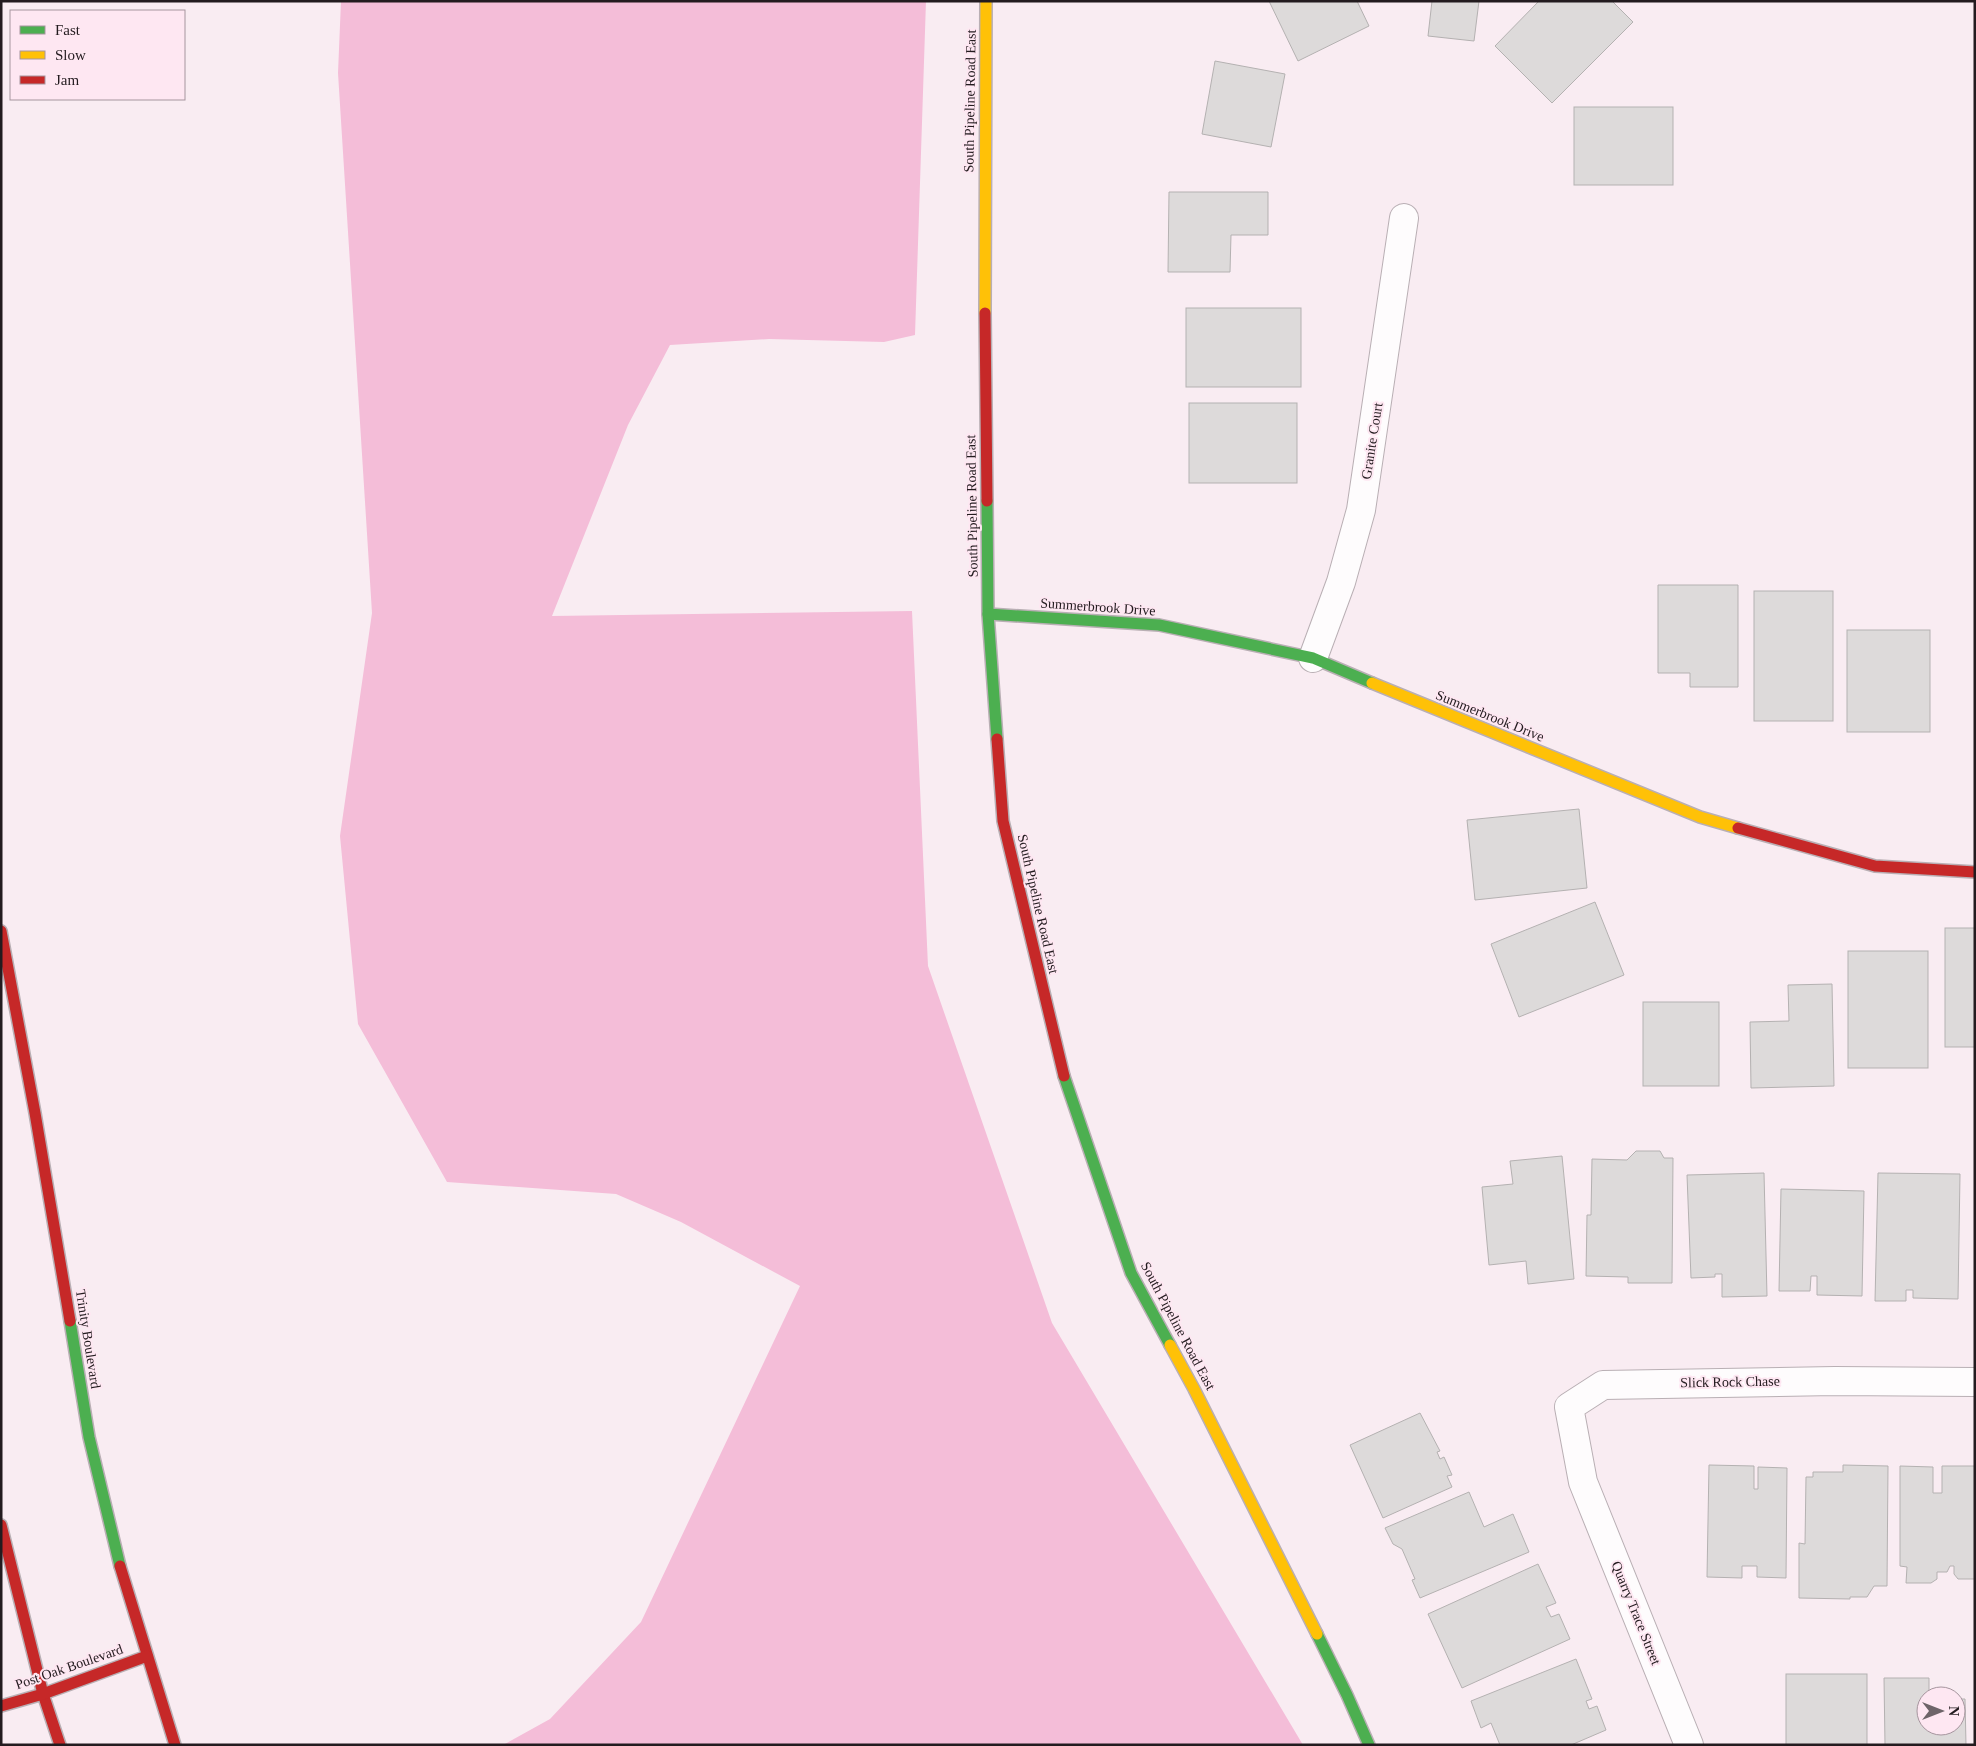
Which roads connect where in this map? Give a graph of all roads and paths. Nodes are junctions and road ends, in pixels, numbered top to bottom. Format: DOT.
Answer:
graph roads {
  1 [pos="986,1"];
  2 [pos="1404,218"];
  3 [pos="988,614"];
  4 [pos="1313,658"];
  5 [pos="1975,872"];
  6 [pos="1,931"];
  7 [pos="1975,1382"];
  8 [pos="1584,1482"];
  9 [pos="1,1525"];
  10 [pos="147,1656"];
  11 [pos="43,1694"];
  12 [pos="1,1706"];
  13 [pos="60,1745"];
  14 [pos="175,1745"];
  15 [pos="1368,1745"];
  16 [pos="1690,1745"];
  1 -- 3 [label="street, South Pipeline Road East"];
  2 -- 4 [label="street, Granite Court"];
  3 -- 4 [label="street, Summerbrook Drive"];
  3 -- 15 [label="street, South Pipeline Road East"];
  4 -- 5 [label="street, Summerbrook Drive"];
  6 -- 10 [label="street, Trinity Boulevard"];
  7 -- 8 [label="street, Slick Rock Chase"];
  8 -- 16 [label="street, Quarry Trace Street"];
  9 -- 11 [label="street"];
  10 -- 11 [label="street, Post Oak Boulevard"];
  10 -- 14 [label="street, Trinity Boulevard"];
  11 -- 12 [label="street, Post Oak Boulevard"];
  11 -- 13 [label="street"];
}
